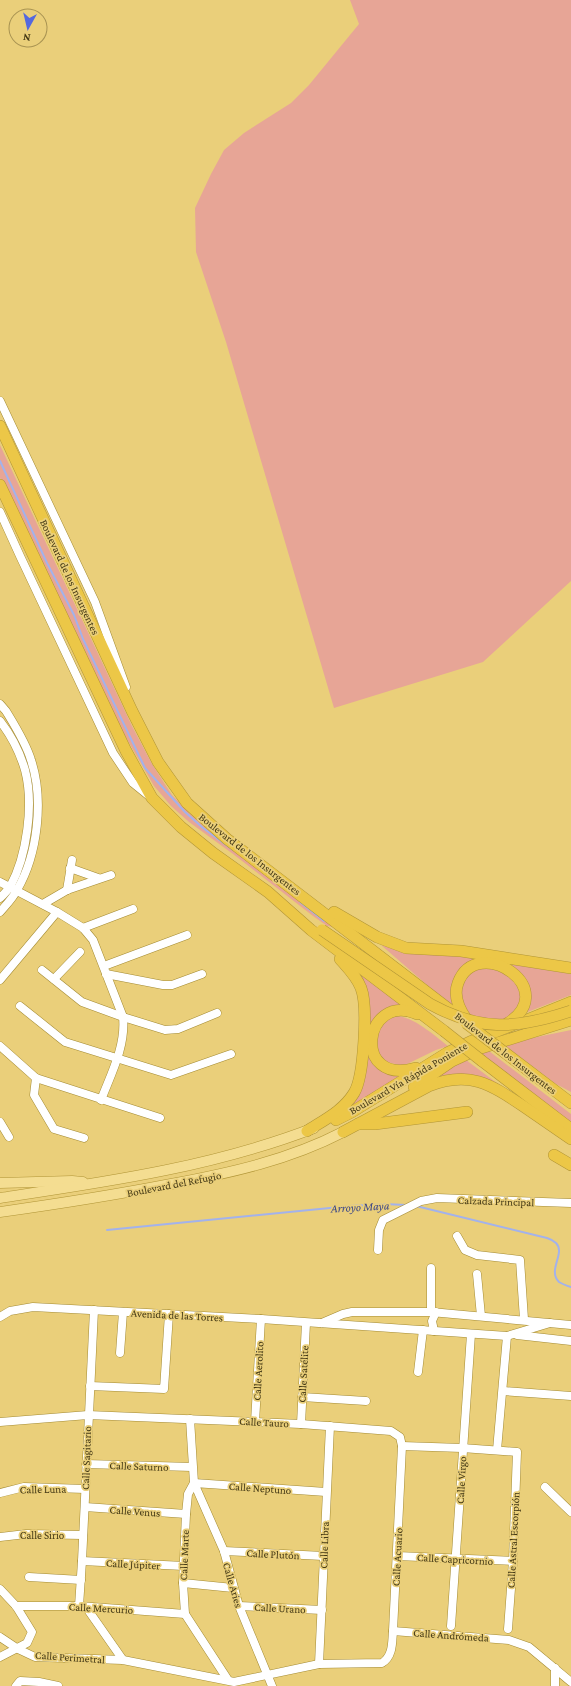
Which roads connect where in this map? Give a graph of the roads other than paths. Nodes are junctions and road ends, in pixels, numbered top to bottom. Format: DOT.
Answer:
graph roads {
  1 [pos="0,401"];
  2 [pos="0,426"];
  3 [pos="0,485"];
  4 [pos="0,512"];
  5 [pos="0,704"];
  6 [pos="132,711"];
  7 [pos="0,721"];
  8 [pos="152,798"];
  9 [pos="110,875"];
  10 [pos="98,878"];
  11 [pos="283,880"];
  12 [pos="0,882"];
  13 [pos="13,889"];
  14 [pos="67,890"];
  15 [pos="268,892"];
  16 [pos="0,898"];
  17 [pos="43,904"];
  18 [pos="133,909"];
  19 [pos="0,912"];
  20 [pos="57,912"];
  21 [pos="83,928"];
  22 [pos="311,930"];
  23 [pos="187,935"];
  24 [pos="80,952"];
  25 [pos="571,968"];
  26 [pos="42,970"];
  27 [pos="105,970"];
  28 [pos="202,974"];
  29 [pos="0,980"];
  30 [pos="54,980"];
  31 [pos="571,1002"];
  32 [pos="20,1006"];
  33 [pos="571,1011"];
  34 [pos="217,1012"];
  35 [pos="461,1015"];
  36 [pos="123,1017"];
  37 [pos="571,1020"];
  38 [pos="432,1023"];
  39 [pos="571,1026"];
  40 [pos="543,1028"];
  41 [pos="490,1034"];
  42 [pos="0,1046"];
  43 [pos="231,1054"];
  44 [pos="117,1059"];
  45 [pos="428,1064"];
  46 [pos="36,1078"];
  47 [pos="542,1081"];
  48 [pos="571,1094"];
  49 [pos="101,1100"];
  50 [pos="571,1103"];
  51 [pos="467,1112"];
  52 [pos="370,1117"];
  53 [pos="160,1118"];
  54 [pos="336,1120"];
  55 [pos="0,1122"];
  56 [pos="357,1124"];
  57 [pos="571,1129"];
  58 [pos="307,1131"];
  59 [pos="343,1132"];
  60 [pos="8,1137"];
  61 [pos="84,1138"];
  62 [pos="571,1139"];
  63 [pos="554,1155"];
  64 [pos="571,1165"];
  65 [pos="0,1182"];
  66 [pos="99,1183"];
  67 [pos="0,1198"];
  68 [pos="571,1203"];
  69 [pos="0,1212"];
  70 [pos="457,1236"];
  71 [pos="378,1250"];
  72 [pos="431,1268"];
  73 [pos="477,1274"];
  74 [pos="94,1310"];
  75 [pos="123,1312"];
  76 [pos="434,1312"];
  77 [pos="169,1314"];
  78 [pos="481,1316"];
  79 [pos="0,1317"];
  80 [pos="261,1319"];
  81 [pos="524,1319"];
  82 [pos="306,1323"];
  83 [pos="550,1323"];
  84 [pos="320,1324"];
  85 [pos="571,1325"];
  86 [pos="423,1330"];
  87 [pos="434,1330"];
  88 [pos="471,1334"];
  89 [pos="511,1335"];
  90 [pos="571,1341"];
  91 [pos="120,1353"];
  92 [pos="418,1372"];
  93 [pos="90,1386"];
  94 [pos="503,1391"];
  95 [pos="571,1396"];
  96 [pos="302,1397"];
  97 [pos="366,1401"];
  98 [pos="88,1415"];
  99 [pos="190,1419"];
  100 [pos="0,1422"];
  101 [pos="255,1422"];
  102 [pos="301,1424"];
  103 [pos="330,1426"];
  104 [pos="402,1446"];
  105 [pos="462,1448"];
  106 [pos="497,1450"];
  107 [pos="86,1464"];
  108 [pos="192,1467"];
  109 [pos="194,1483"];
  110 [pos="545,1487"];
  111 [pos="85,1489"];
  112 [pos="326,1492"];
  113 [pos="0,1493"];
  114 [pos="85,1507"];
  115 [pos="571,1512"];
  116 [pos="186,1514"];
  117 [pos="83,1536"];
  118 [pos="0,1537"];
  119 [pos="224,1551"];
  120 [pos="323,1556"];
  121 [pos="397,1556"];
  122 [pos="456,1560"];
  123 [pos="82,1561"];
  124 [pos="513,1561"];
  125 [pos="184,1566"];
  126 [pos="28,1577"];
  127 [pos="81,1580"];
  128 [pos="183,1583"];
  129 [pos="233,1588"];
  130 [pos="0,1589"];
  131 [pos="16,1606"];
  132 [pos="239,1606"];
  133 [pos="82,1607"];
  134 [pos="322,1610"];
  135 [pos="185,1614"];
  136 [pos="451,1626"];
  137 [pos="508,1628"];
  138 [pos="393,1631"];
  139 [pos="0,1637"];
  140 [pos="18,1649"];
  141 [pos="0,1657"];
  142 [pos="123,1660"];
  143 [pos="382,1663"];
  144 [pos="319,1664"];
  145 [pos="555,1668"];
  146 [pos="266,1674"];
  147 [pos="228,1680"];
  148 [pos="571,1682"];
  149 [pos="18,1684"];
  150 [pos="58,1686"];
  151 [pos="272,1686"];
  152 [pos="555,1686"];
  1 -- 6 [label="street"];
  2 -- 6 [label="highway, Boulevard de los Insurgentes"];
  3 -- 8 [label="highway, Boulevard de los Insurgentes"];
  4 -- 8 [label="street"];
  5 -- 13 [label="street"];
  6 -- 11 [label="highway, Boulevard de los Insurgentes"];
  7 -- 13 [label="street"];
  8 -- 15 [label="highway, Boulevard de los Insurgentes"];
  9 -- 10 [label="street"];
  10 -- 14 [label="street"];
  10 -- 14 [label="street"];
  11 -- 25 [label="highway"];
  11 -- 35 [label="highway, Boulevard de los Insurgentes"];
  12 -- 13 [label="street"];
  13 -- 16 [label="street"];
  13 -- 17 [label="street"];
  13 -- 19 [label="street"];
  14 -- 17 [label="street"];
  15 -- 22 [label="highway, Boulevard de los Insurgentes"];
  15 -- 33 [label="highway, bridge"];
  17 -- 20 [label="street"];
  18 -- 21 [label="street"];
  20 -- 21 [label="street"];
  20 -- 29 [label="street"];
  21 -- 27 [label="street"];
  22 -- 38 [label="highway, Boulevard de los Insurgentes"];
  22 -- 58 [label="highway"];
  23 -- 27 [label="street"];
  24 -- 30 [label="street"];
  26 -- 30 [label="street"];
  27 -- 28 [label="street"];
  27 -- 36 [label="street"];
  30 -- 36 [label="street"];
  31 -- 41 [label="highway, Boulevard Vía Rápida Poniente"];
  32 -- 44 [label="street"];
  34 -- 36 [label="street"];
  35 -- 41 [label="highway"];
  35 -- 47 [label="highway, Boulevard de los Insurgentes, bridge"];
  36 -- 44 [label="street"];
  37 -- 40 [label="highway"];
  38 -- 45 [label="highway"];
  38 -- 57 [label="highway, Boulevard de los Insurgentes, bridge"];
  39 -- 40 [label="highway"];
  40 -- 52 [label="highway"];
  41 -- 45 [label="highway, Boulevard Vía Rápida Poniente"];
  42 -- 46 [label="street"];
  43 -- 44 [label="street"];
  44 -- 49 [label="street"];
  45 -- 54 [label="highway, Boulevard Vía Rápida Poniente"];
  46 -- 49 [label="street"];
  46 -- 61 [label="street"];
  47 -- 48 [label="highway"];
  47 -- 50 [label="highway, Boulevard de los Insurgentes"];
  49 -- 53 [label="street"];
  51 -- 56 [label="highway"];
  52 -- 56 [label="highway"];
  52 -- 62 [label="highway"];
  54 -- 58 [label="main road, Boulevard del Refugio"];
  55 -- 60 [label="street"];
  56 -- 59 [label="highway"];
  58 -- 66 [label="main road, Boulevard del Refugio"];
  59 -- 69 [label="main road, Boulevard del Refugio"];
  63 -- 64 [label="highway"];
  65 -- 66 [label="main road"];
  66 -- 67 [label="main road, Boulevard del Refugio"];
  68 -- 71 [label="street, Calzada Principal"];
  70 -- 81 [label="street"];
  72 -- 76 [label="street"];
  73 -- 78 [label="street"];
  74 -- 75 [label="street, Avenida de las Torres"];
  74 -- 79 [label="street, Avenida de las Torres"];
  74 -- 93 [label="street, Calle Sagitario"];
  75 -- 77 [label="street, Avenida de las Torres"];
  75 -- 91 [label="street"];
  76 -- 78 [label="street, Avenida de las Torres"];
  76 -- 84 [label="street, Avenida de las Torres"];
  76 -- 87 [label="street"];
  77 -- 80 [label="street, Avenida de las Torres"];
  77 -- 93 [label="street"];
  78 -- 81 [label="street, Avenida de las Torres"];
  80 -- 82 [label="street, Avenida de las Torres"];
  80 -- 101 [label="street, Calle Aerolito"];
  81 -- 83 [label="street, Avenida de las Torres"];
  82 -- 84 [label="street, Avenida de las Torres"];
  82 -- 96 [label="street, Calle Satélite"];
  83 -- 85 [label="street, Avenida de las Torres"];
  83 -- 89 [label="street, Avenida de las Torres"];
  84 -- 86 [label="street, Avenida de las Torres"];
  86 -- 87 [label="street, Avenida de las Torres"];
  86 -- 92 [label="street"];
  87 -- 88 [label="street, Avenida de las Torres"];
  88 -- 89 [label="street, Avenida de las Torres"];
  88 -- 105 [label="street, Calle Virgo"];
  89 -- 90 [label="street"];
  89 -- 94 [label="street"];
  93 -- 98 [label="street, Calle Sagitario"];
  94 -- 95 [label="street"];
  94 -- 106 [label="street"];
  96 -- 97 [label="street"];
  96 -- 102 [label="street, Calle Satélite"];
  98 -- 99 [label="street, Calle Tauro"];
  98 -- 100 [label="street, Calle Tauro"];
  98 -- 107 [label="street, Calle Sagitario"];
  99 -- 101 [label="street, Calle Tauro"];
  99 -- 108 [label="street, Calle Marte"];
  101 -- 102 [label="street, Calle Tauro"];
  102 -- 103 [label="street, Calle Tauro"];
  103 -- 104 [label="street, Calle Tauro"];
  103 -- 112 [label="street, Calle Libra"];
  104 -- 105 [label="street"];
  104 -- 121 [label="street, Calle Acuario"];
  105 -- 106 [label="street"];
  105 -- 122 [label="street, Calle Virgo"];
  106 -- 124 [label="street, Calle Astral Escorpión"];
  107 -- 108 [label="street, Calle Saturno"];
  107 -- 111 [label="street, Calle Sagitario"];
  108 -- 109 [label="street, Calle Marte"];
  109 -- 112 [label="street, Calle Neptuno"];
  109 -- 116 [label="street, Calle Marte"];
  109 -- 119 [label="street, Calle Aries"];
  110 -- 115 [label="street"];
  111 -- 113 [label="street, Calle Luna"];
  111 -- 114 [label="street, Calle Sagitario"];
  112 -- 120 [label="street, Calle Libra"];
  114 -- 116 [label="street, Calle Venus"];
  114 -- 117 [label="street, Calle Sagitario"];
  116 -- 125 [label="street, Calle Marte"];
  117 -- 118 [label="street, Calle Sirio"];
  117 -- 123 [label="street, Calle Sagitario"];
  119 -- 120 [label="street, Calle Plutón"];
  119 -- 129 [label="street, Calle Aries"];
  120 -- 134 [label="street, Calle Libra"];
  121 -- 122 [label="street, Calle Capricornio"];
  121 -- 138 [label="street, Calle Acuario"];
  122 -- 124 [label="street, Calle Capricornio"];
  122 -- 136 [label="street, Calle Virgo"];
  123 -- 125 [label="street, Calle Júpiter"];
  123 -- 127 [label="street, Calle Sagitario"];
  124 -- 137 [label="street, Calle Astral Escorpión"];
  125 -- 128 [label="street, Calle Marte"];
  126 -- 127 [label="street"];
  127 -- 133 [label="street, Calle Sagitario"];
  128 -- 129 [label="street"];
  128 -- 135 [label="street, Calle Marte"];
  129 -- 132 [label="street, Calle Aries"];
  130 -- 131 [label="street"];
  131 -- 133 [label="street, Calle Mercurio"];
  131 -- 140 [label="street"];
  132 -- 134 [label="street, Calle Urano"];
  132 -- 146 [label="street, Calle Aries"];
  133 -- 135 [label="street, Calle Mercurio"];
  133 -- 142 [label="street"];
  134 -- 144 [label="street, Calle Libra"];
  135 -- 147 [label="street, Calle Marte"];
  138 -- 143 [label="street, Calle Acuario"];
  138 -- 145 [label="street, Calle Andrómeda"];
  139 -- 140 [label="street, Calle Perimetral"];
  140 -- 141 [label="street"];
  140 -- 142 [label="street, Calle Perimetral"];
  142 -- 147 [label="street, Calle Perimetral"];
  143 -- 144 [label="street, Calle Perimetral"];
  144 -- 146 [label="street, Calle Perimetral"];
  145 -- 148 [label="street, Calle Andrómeda"];
  145 -- 152 [label="street"];
  146 -- 147 [label="street, Calle Perimetral"];
  146 -- 151 [label="street, Calle Aries"];
  149 -- 150 [label="street"];
}
